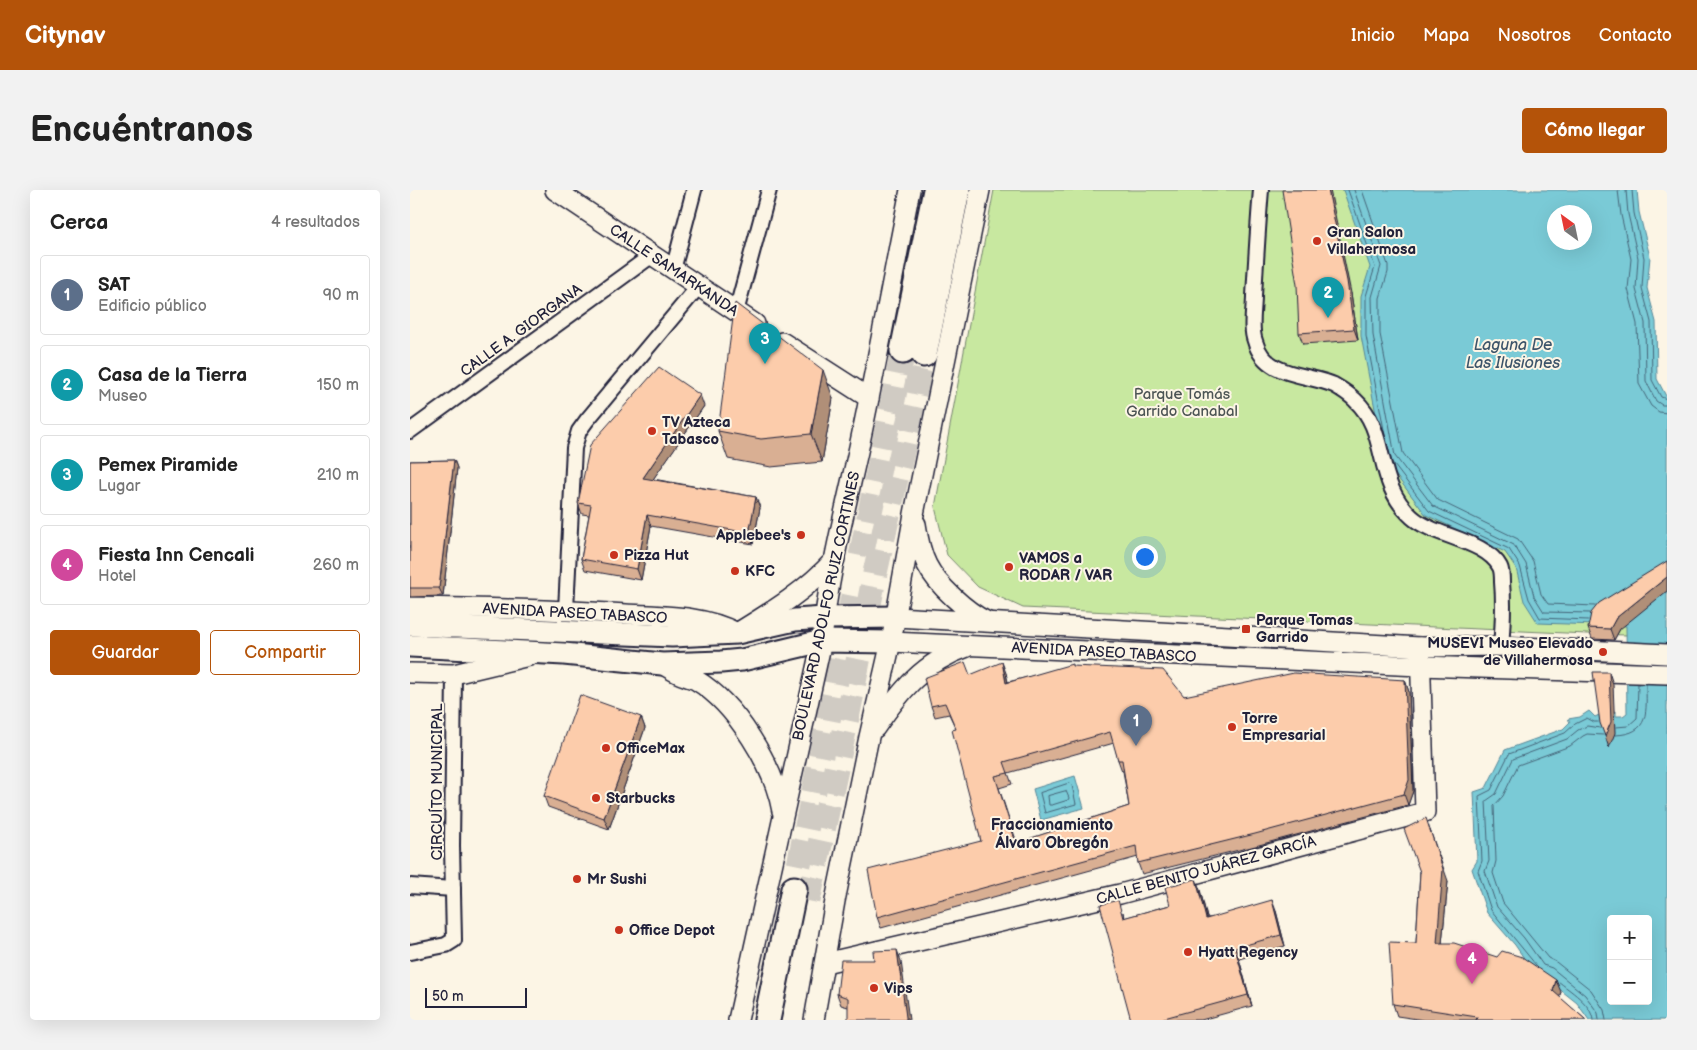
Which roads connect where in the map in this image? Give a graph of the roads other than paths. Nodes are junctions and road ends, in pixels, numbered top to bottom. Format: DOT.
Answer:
graph roads {
  1 [pos="555,190"];
  2 [pos="694,190"];
  3 [pos="769,190"];
  4 [pos="910,190"];
  5 [pos="936,190"];
  6 [pos="957,190"];
  7 [pos="980,190"];
  8 [pos="1261,190"];
  9 [pos="651,256"];
  10 [pos="673,270"];
  11 [pos="698,287"];
  12 [pos="736,312"];
  13 [pos="869,398"];
  14 [pos="410,431"];
  15 [pos="914,514"];
  16 [pos="836,558"];
  17 [pos="410,607"];
  18 [pos="566,610"];
  19 [pos="896,617"];
  20 [pos="824,618"];
  21 [pos="990,623"];
  22 [pos="410,625"];
  23 [pos="737,633"];
  24 [pos="822,641"];
  25 [pos="891,642"];
  26 [pos="410,646"];
  27 [pos="972,646"];
  28 [pos="1501,646"];
  29 [pos="1420,647"];
  30 [pos="544,653"];
  31 [pos="1667,654"];
  32 [pos="662,664"];
  33 [pos="1420,666"];
  34 [pos="410,673"];
  35 [pos="454,674"];
  36 [pos="1667,674"];
  37 [pos="869,737"];
  38 [pos="782,816"];
  39 [pos="410,886"];
  40 [pos="454,889"];
  41 [pos="410,952"];
  42 [pos="825,963"];
  43 [pos="738,1020"];
  44 [pos="767,1020"];
  45 [pos="783,1020"];
  46 [pos="814,1020"];
  1 -- 9 [label="main road, CALLE SAMARKANDA"];
  2 -- 10 [label="street"];
  3 -- 12 [label="street"];
  4 -- 13 [label="main road, BOULEVARD ADOLFO RUIZ CORTINES"];
  5 -- 6 [label="highway"];
  7 -- 15 [label="main road"];
  8 -- 28 [label="street"];
  9 -- 10 [label="main road, CALLE SAMARKANDA"];
  9 -- 14 [label="street, CALLE A. GIORGANA"];
  10 -- 11 [label="main road, CALLE SAMARKANDA"];
  11 -- 12 [label="main road, CALLE SAMARKANDA"];
  11 -- 18 [label="street"];
  12 -- 13 [label="main road, CALLE SAMARKANDA"];
  13 -- 16 [label="main road, BOULEVARD ADOLFO RUIZ CORTINES"];
  15 -- 19 [label="main road"];
  15 -- 21 [label="main road"];
  16 -- 20 [label="main road, BOULEVARD ADOLFO RUIZ CORTINES"];
  16 -- 23 [label="main road"];
  17 -- 18 [label="main road, AVENIDA PASEO TABASCO"];
  18 -- 23 [label="main road, AVENIDA PASEO TABASCO"];
  19 -- 20 [label="main road, AVENIDA PASEO TABASCO"];
  19 -- 21 [label="main road, AVENIDA PASEO TABASCO"];
  19 -- 25 [label="main road"];
  20 -- 23 [label="main road, AVENIDA PASEO TABASCO"];
  20 -- 24 [label="main road, BOULEVARD ADOLFO RUIZ CORTINES"];
  21 -- 29 [label="main road, AVENIDA PASEO TABASCO"];
  22 -- 23 [label="main road, AVENIDA PASEO TABASCO"];
  24 -- 25 [label="main road, AVENIDA PASEO TABASCO"];
  24 -- 32 [label="main road, AVENIDA PASEO TABASCO"];
  24 -- 38 [label="main road, BOULEVARD ADOLFO RUIZ CORTINES"];
  25 -- 27 [label="main road, AVENIDA PASEO TABASCO"];
  25 -- 37 [label="main road"];
  26 -- 30 [label="main road, AVENIDA PASEO TABASCO"];
  27 -- 33 [label="main road, AVENIDA PASEO TABASCO"];
  27 -- 37 [label="main road"];
  28 -- 29 [label="main road, AVENIDA PASEO TABASCO"];
  28 -- 31 [label="main road, AVENIDA PASEO TABASCO"];
  29 -- 33 [label="main road, CALLE BENITO JUÁREZ GARCÍA"];
  30 -- 32 [label="main road, AVENIDA PASEO TABASCO"];
  30 -- 35 [label="main road, AVENIDA PASEO TABASCO"];
  32 -- 38 [label="main road"];
  33 -- 36 [label="main road, AVENIDA PASEO TABASCO"];
  33 -- 42 [label="main road, CALLE BENITO JUÁREZ GARCÍA"];
  34 -- 35 [label="main road, AVENIDA PASEO TABASCO"];
  35 -- 40 [label="street, CIRCUÍTO MUNICIPAL"];
  37 -- 42 [label="main road"];
  38 -- 43 [label="main road, BOULEVARD ADOLFO RUIZ CORTINES"];
  39 -- 40 [label="street"];
  40 -- 41 [label="street, CIRCUÍTO MUNICIPAL"];
  42 -- 46 [label="main road"];
  44 -- 45 [label="highway"];
}
